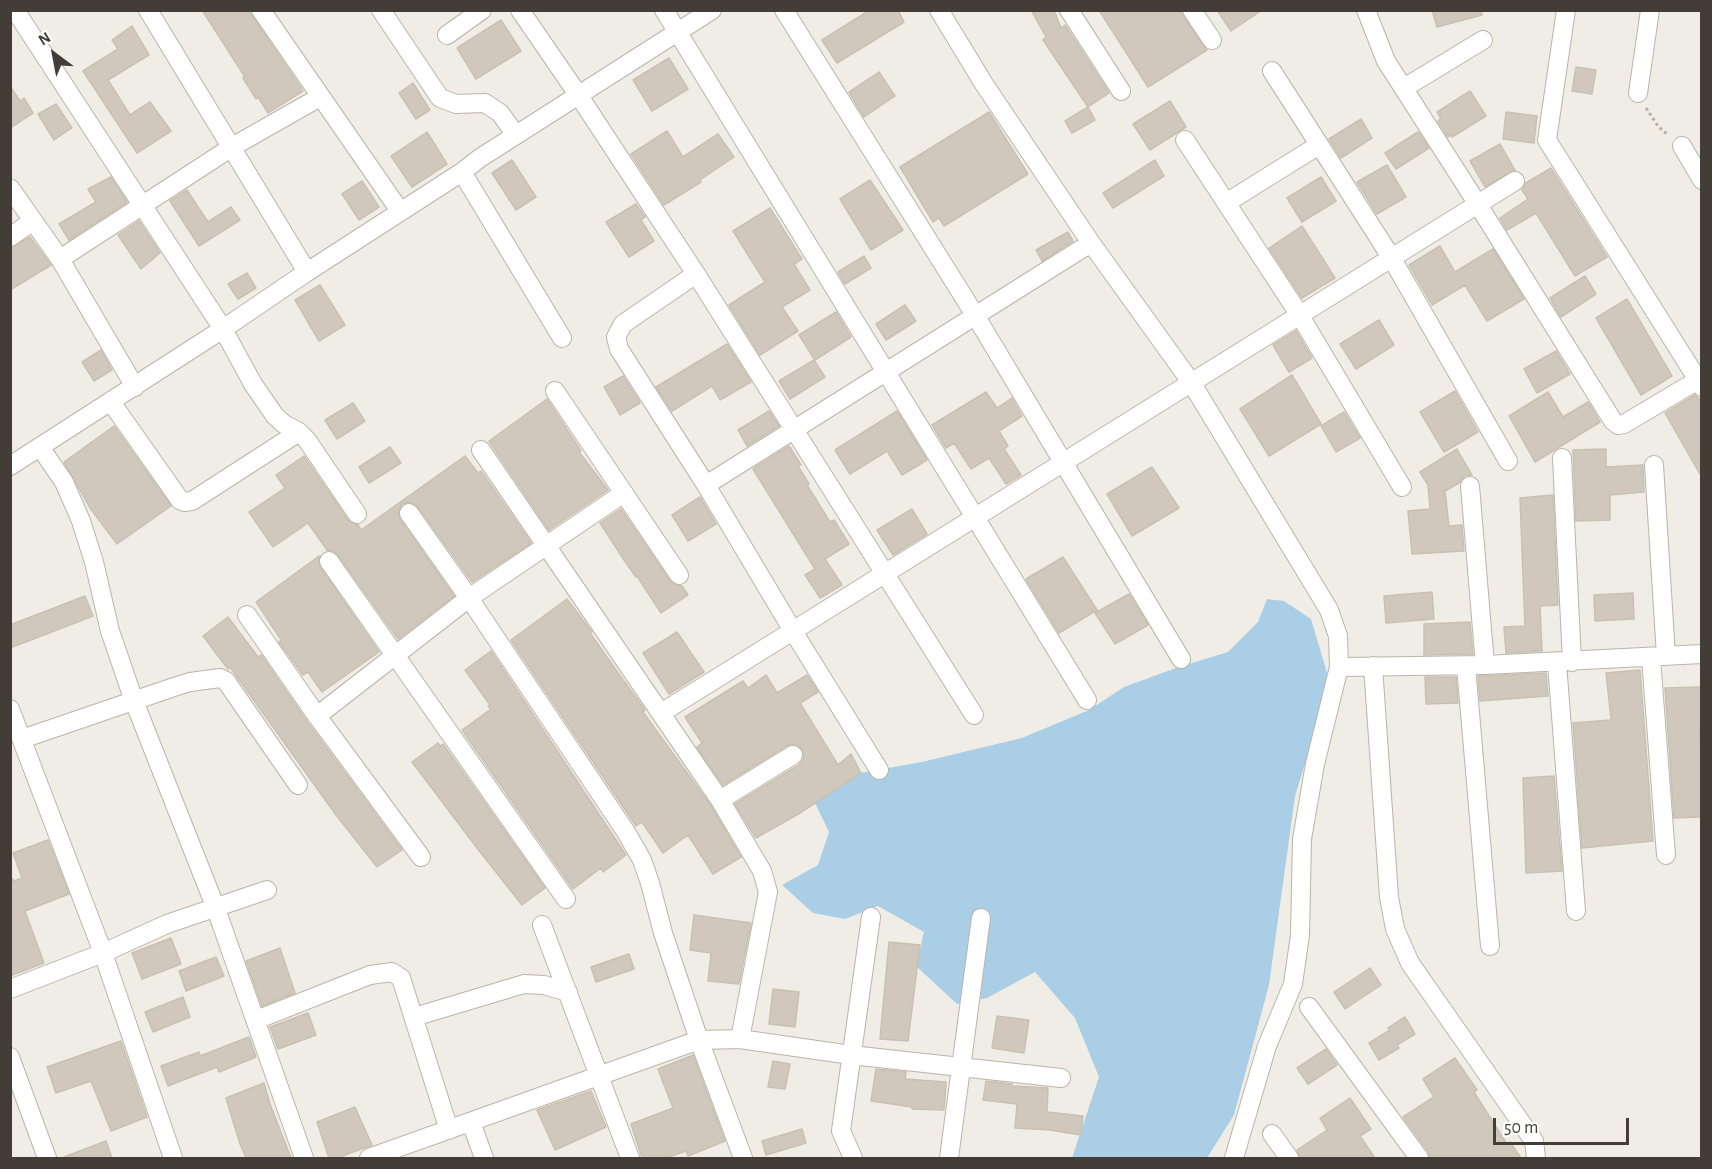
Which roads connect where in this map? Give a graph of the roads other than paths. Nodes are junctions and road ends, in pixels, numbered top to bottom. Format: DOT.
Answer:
graph roads {
  1 [pos="15,10"];
  2 [pos="148,10"];
  3 [pos="261,10"];
  4 [pos="381,10"];
  5 [pos="482,10"];
  6 [pos="520,10"];
  7 [pos="664,10"];
  8 [pos="712,10"];
  9 [pos="784,10"];
  10 [pos="939,10"];
  11 [pos="1069,10"];
  12 [pos="1192,10"];
  13 [pos="1365,10"];
  14 [pos="1566,10"];
  15 [pos="1650,10"];
  16 [pos="678,32"];
  17 [pos="447,35"];
  18 [pos="1212,40"];
  19 [pos="1484,40"];
  20 [pos="1272,71"];
  21 [pos="1404,88"];
  22 [pos="1121,91"];
  23 [pos="1638,93"];
  24 [pos="579,96"];
  25 [pos="320,97"];
  26 [pos="516,135"];
  27 [pos="1185,140"];
  28 [pos="1319,145"];
  29 [pos="1682,146"];
  30 [pos="232,147"];
  31 [pos="462,172"];
  32 [pos="1701,180"];
  33 [pos="1515,181"];
  34 [pos="10,188"];
  35 [pos="1226,203"];
  36 [pos="1477,203"];
  37 [pos="142,205"];
  38 [pos="400,211"];
  39 [pos="33,220"];
  40 [pos="10,237"];
  41 [pos="1091,243"];
  42 [pos="1391,257"];
  43 [pos="60,259"];
  44 [pos="307,272"];
  45 [pos="696,274"];
  46 [pos="1299,314"];
  47 [pos="975,315"];
  48 [pos="223,329"];
  49 [pos="562,338"];
  50 [pos="886,373"];
  51 [pos="1191,382"];
  52 [pos="1700,382"];
  53 [pos="135,387"];
  54 [pos="555,391"];
  55 [pos="111,402"];
  56 [pos="795,430"];
  57 [pos="299,432"];
  58 [pos="40,447"];
  59 [pos="481,450"];
  60 [pos="1562,458"];
  61 [pos="1508,461"];
  62 [pos="1063,462"];
  63 [pos="1654,465"];
  64 [pos="10,466"];
  65 [pos="706,484"];
  66 [pos="1470,486"];
  67 [pos="1401,487"];
  68 [pos="624,493"];
  69 [pos="409,513"];
  70 [pos="357,514"];
  71 [pos="975,517"];
  72 [pos="548,546"];
  73 [pos="329,561"];
  74 [pos="884,574"];
  75 [pos="679,575"];
  76 [pos="469,598"];
  77 [pos="247,615"];
  78 [pos="793,631"];
  79 [pos="1701,654"];
  80 [pos="396,655"];
  81 [pos="1659,657"];
  82 [pos="1181,658"];
  83 [pos="1565,662"];
  84 [pos="1485,665"];
  85 [pos="1373,666"];
  86 [pos="1466,666"];
  87 [pos="1339,667"];
  88 [pos="1088,700"];
  89 [pos="134,701"];
  90 [pos="10,709"];
  91 [pos="662,713"];
  92 [pos="974,715"];
  93 [pos="317,716"];
  94 [pos="18,742"];
  95 [pos="793,756"];
  96 [pos="879,770"];
  97 [pos="297,785"];
  98 [pos="720,800"];
  99 [pos="1666,855"];
  100 [pos="421,857"];
  101 [pos="267,890"];
  102 [pos="566,899"];
  103 [pos="215,906"];
  104 [pos="1576,911"];
  105 [pos="871,917"];
  106 [pos="981,918"];
  107 [pos="543,925"];
  108 [pos="1490,945"];
  109 [pos="103,952"];
  110 [pos="10,989"];
  111 [pos="568,992"];
  112 [pos="1309,1007"];
  113 [pos="414,1017"];
  114 [pos="256,1020"];
  115 [pos="740,1039"];
  116 [pos="699,1040"];
  117 [pos="851,1055"];
  118 [pos="10,1058"];
  119 [pos="961,1067"];
  120 [pos="600,1075"];
  121 [pos="1061,1078"];
  122 [pos="471,1122"];
  123 [pos="449,1130"];
  124 [pos="1272,1134"];
  125 [pos="47,1158"];
  126 [pos="173,1158"];
  127 [pos="304,1158"];
  128 [pos="369,1158"];
  129 [pos="484,1158"];
  130 [pos="630,1158"];
  131 [pos="743,1158"];
  132 [pos="854,1158"];
  133 [pos="949,1158"];
  134 [pos="1234,1158"];
  135 [pos="1289,1158"];
  136 [pos="1419,1158"];
  137 [pos="1536,1158"];
  1 -- 37 [label="street"];
  2 -- 30 [label="street"];
  3 -- 25 [label="street"];
  4 -- 26 [label="street"];
  5 -- 17 [label="street"];
  6 -- 24 [label="street"];
  7 -- 16 [label="street"];
  8 -- 16 [label="street"];
  9 -- 47 [label="street"];
  10 -- 41 [label="street"];
  11 -- 22 [label="street"];
  12 -- 18 [label="street"];
  13 -- 21 [label="street"];
  14 -- 52 [label="street"];
  15 -- 23 [label="street"];
  16 -- 24 [label="street"];
  16 -- 50 [label="street"];
  19 -- 21 [label="street"];
  20 -- 28 [label="street"];
  21 -- 36 [label="street"];
  24 -- 26 [label="street"];
  24 -- 45 [label="street"];
  25 -- 30 [label="street"];
  25 -- 38 [label="street"];
  26 -- 31 [label="street"];
  27 -- 35 [label="street"];
  28 -- 35 [label="street"];
  28 -- 42 [label="street"];
  29 -- 32 [label="street"];
  30 -- 37 [label="street"];
  30 -- 44 [label="street"];
  31 -- 38 [label="street"];
  31 -- 49 [label="street"];
  33 -- 36 [label="street"];
  34 -- 39 [label="street"];
  35 -- 46 [label="street"];
  36 -- 42 [label="street"];
  36 -- 52 [label="street"];
  37 -- 43 [label="street"];
  37 -- 48 [label="street"];
  38 -- 44 [label="street"];
  39 -- 40 [label="street"];
  39 -- 43 [label="street"];
  41 -- 47 [label="street"];
  41 -- 51 [label="street"];
  42 -- 46 [label="street"];
  42 -- 61 [label="street"];
  43 -- 53 [label="street"];
  44 -- 48 [label="street"];
  45 -- 56 [label="street"];
  45 -- 65 [label="street"];
  46 -- 51 [label="street"];
  46 -- 67 [label="street"];
  47 -- 50 [label="street"];
  47 -- 62 [label="street"];
  48 -- 53 [label="street"];
  48 -- 57 [label="street"];
  50 -- 56 [label="street"];
  50 -- 71 [label="street"];
  51 -- 62 [label="street"];
  51 -- 87 [label="street"];
  53 -- 55 [label="street"];
  54 -- 68 [label="street"];
  55 -- 57 [label="street"];
  55 -- 58 [label="street"];
  56 -- 65 [label="street"];
  56 -- 74 [label="street"];
  57 -- 70 [label="street"];
  58 -- 64 [label="street"];
  58 -- 89 [label="street"];
  59 -- 72 [label="street"];
  60 -- 83 [label="street"];
  62 -- 71 [label="street"];
  62 -- 82 [label="street"];
  63 -- 81 [label="street"];
  65 -- 78 [label="street"];
  66 -- 84 [label="street"];
  68 -- 72 [label="street"];
  68 -- 75 [label="street"];
  69 -- 76 [label="street"];
  71 -- 74 [label="street"];
  71 -- 88 [label="street"];
  72 -- 76 [label="street"];
  72 -- 91 [label="street"];
  73 -- 80 [label="street"];
  74 -- 78 [label="street"];
  74 -- 92 [label="street"];
  76 -- 80 [label="street"];
  76 -- 116 [label="street"];
  77 -- 93 [label="street"];
  78 -- 91 [label="street"];
  78 -- 96 [label="street"];
  79 -- 81 [label="street"];
  80 -- 93 [label="street"];
  80 -- 102 [label="street"];
  81 -- 83 [label="street"];
  81 -- 99 [label="street"];
  83 -- 84 [label="street"];
  83 -- 104 [label="street"];
  84 -- 86 [label="street"];
  85 -- 86 [label="street"];
  85 -- 87 [label="street"];
  85 -- 137 [label="street"];
  86 -- 108 [label="street"];
  87 -- 134 [label="street"];
  89 -- 94 [label="street"];
  89 -- 97 [label="street"];
  89 -- 103 [label="street"];
  90 -- 94 [label="street"];
  91 -- 98 [label="street"];
  93 -- 100 [label="street"];
  94 -- 109 [label="street"];
  95 -- 98 [label="street"];
  98 -- 115 [label="street"];
  101 -- 103 [label="street"];
  103 -- 109 [label="street"];
  103 -- 114 [label="street"];
  105 -- 117 [label="street"];
  106 -- 119 [label="street"];
  107 -- 111 [label="street"];
  109 -- 110 [label="street"];
  109 -- 126 [label="street"];
  111 -- 113 [label="street"];
  111 -- 120 [label="street"];
  112 -- 136 [label="street"];
  113 -- 114 [label="street"];
  113 -- 123 [label="street"];
  114 -- 127 [label="street"];
  115 -- 116 [label="street"];
  115 -- 117 [label="street"];
  116 -- 120 [label="street"];
  116 -- 131 [label="street"];
  117 -- 119 [label="street"];
  117 -- 132 [label="street"];
  118 -- 125 [label="street"];
  119 -- 121 [label="street"];
  119 -- 133 [label="street"];
  120 -- 122 [label="street"];
  120 -- 130 [label="street"];
  122 -- 123 [label="street"];
  122 -- 129 [label="street"];
  123 -- 128 [label="street"];
  124 -- 135 [label="street"];
}
